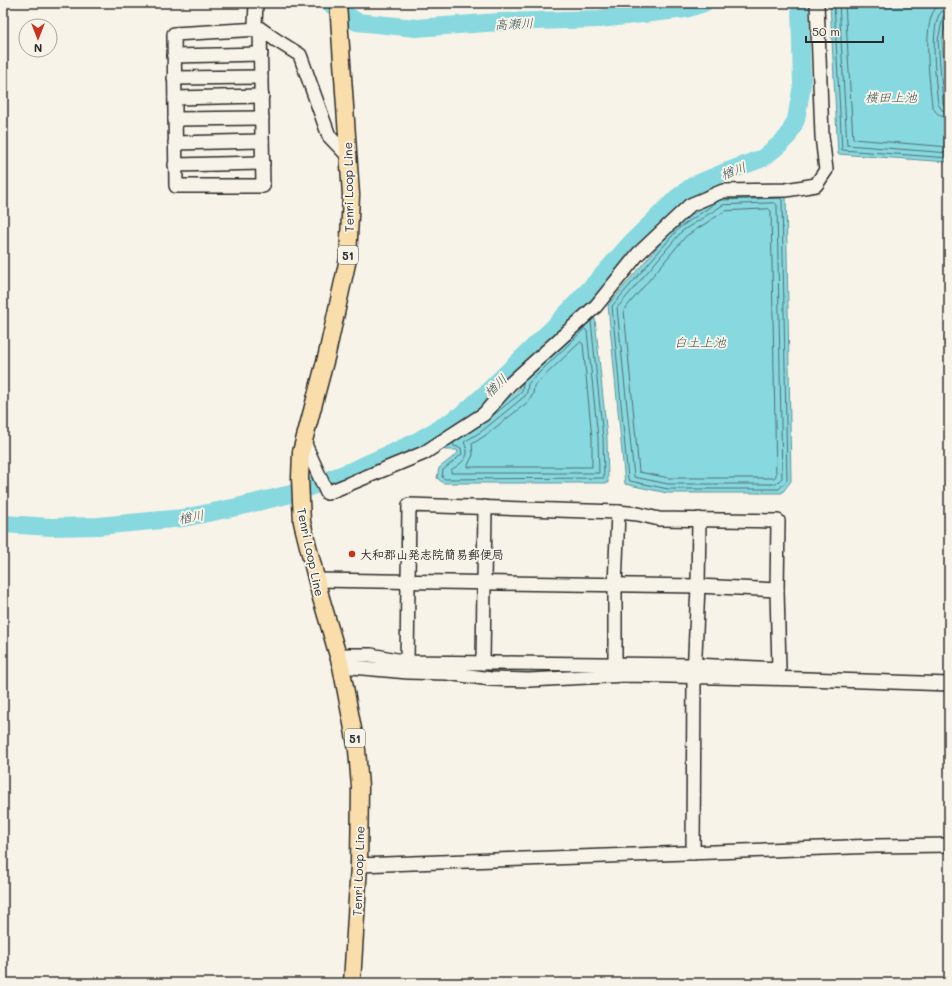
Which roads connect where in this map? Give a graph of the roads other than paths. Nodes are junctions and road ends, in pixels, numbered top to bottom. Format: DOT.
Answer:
graph roads {
  1 [pos="256,3"];
  2 [pos="338,3"];
  3 [pos="817,3"];
  4 [pos="260,29"];
  5 [pos="261,54"];
  6 [pos="174,56"];
  7 [pos="261,77"];
  8 [pos="174,78"];
  9 [pos="262,96"];
  10 [pos="175,98"];
  11 [pos="262,118"];
  12 [pos="175,119"];
  13 [pos="262,141"];
  14 [pos="175,143"];
  15 [pos="349,157"];
  16 [pos="263,163"];
  17 [pos="175,165"];
  18 [pos="304,442"];
  19 [pos="485,507"];
  20 [pos="618,512"];
  21 [pos="699,520"];
  22 [pos="316,580"];
  23 [pos="408,582"];
  24 [pos="484,583"];
  25 [pos="615,586"];
  26 [pos="698,586"];
  27 [pos="777,590"];
  28 [pos="339,660"];
  29 [pos="407,662"];
  30 [pos="483,663"];
  31 [pos="615,665"];
  32 [pos="694,671"];
  33 [pos="949,684"];
  34 [pos="949,845"];
  35 [pos="693,853"];
  36 [pos="359,864"];
  37 [pos="352,983"];
  1 -- 4 [label="street"];
  2 -- 15 [label="main road, Tenri Loop Line / 51"];
  3 -- 18 [label="street"];
  4 -- 5 [label="street"];
  4 -- 6 [label="street"];
  4 -- 15 [label="street"];
  5 -- 6 [label="street"];
  5 -- 7 [label="street"];
  6 -- 8 [label="street"];
  7 -- 8 [label="street"];
  7 -- 9 [label="street"];
  8 -- 10 [label="street"];
  9 -- 10 [label="street"];
  9 -- 11 [label="street"];
  10 -- 12 [label="street"];
  11 -- 12 [label="street"];
  11 -- 13 [label="street"];
  12 -- 14 [label="street"];
  13 -- 14 [label="street"];
  13 -- 16 [label="street"];
  14 -- 17 [label="street"];
  15 -- 18 [label="main road, Tenri Loop Line / 51"];
  16 -- 17 [label="street"];
  16 -- 17 [label="street"];
  18 -- 22 [label="main road, Tenri Loop Line / 51"];
  19 -- 20 [label="street"];
  19 -- 23 [label="street"];
  19 -- 24 [label="street"];
  20 -- 21 [label="street"];
  20 -- 25 [label="street"];
  21 -- 26 [label="street"];
  21 -- 27 [label="street"];
  22 -- 23 [label="street"];
  22 -- 28 [label="main road, Tenri Loop Line / 51"];
  23 -- 24 [label="street"];
  23 -- 29 [label="street"];
  24 -- 25 [label="street"];
  24 -- 30 [label="street"];
  25 -- 26 [label="street"];
  25 -- 31 [label="street"];
  26 -- 27 [label="street"];
  26 -- 32 [label="street"];
  27 -- 32 [label="street"];
  28 -- 29 [label="street"];
  28 -- 32 [label="street"];
  28 -- 36 [label="main road, Tenri Loop Line / 51"];
  29 -- 30 [label="street"];
  30 -- 31 [label="street"];
  31 -- 32 [label="street"];
  32 -- 33 [label="street"];
  32 -- 35 [label="street"];
  34 -- 35 [label="street"];
  35 -- 36 [label="street"];
  36 -- 37 [label="main road, Tenri Loop Line / 51"];
}
